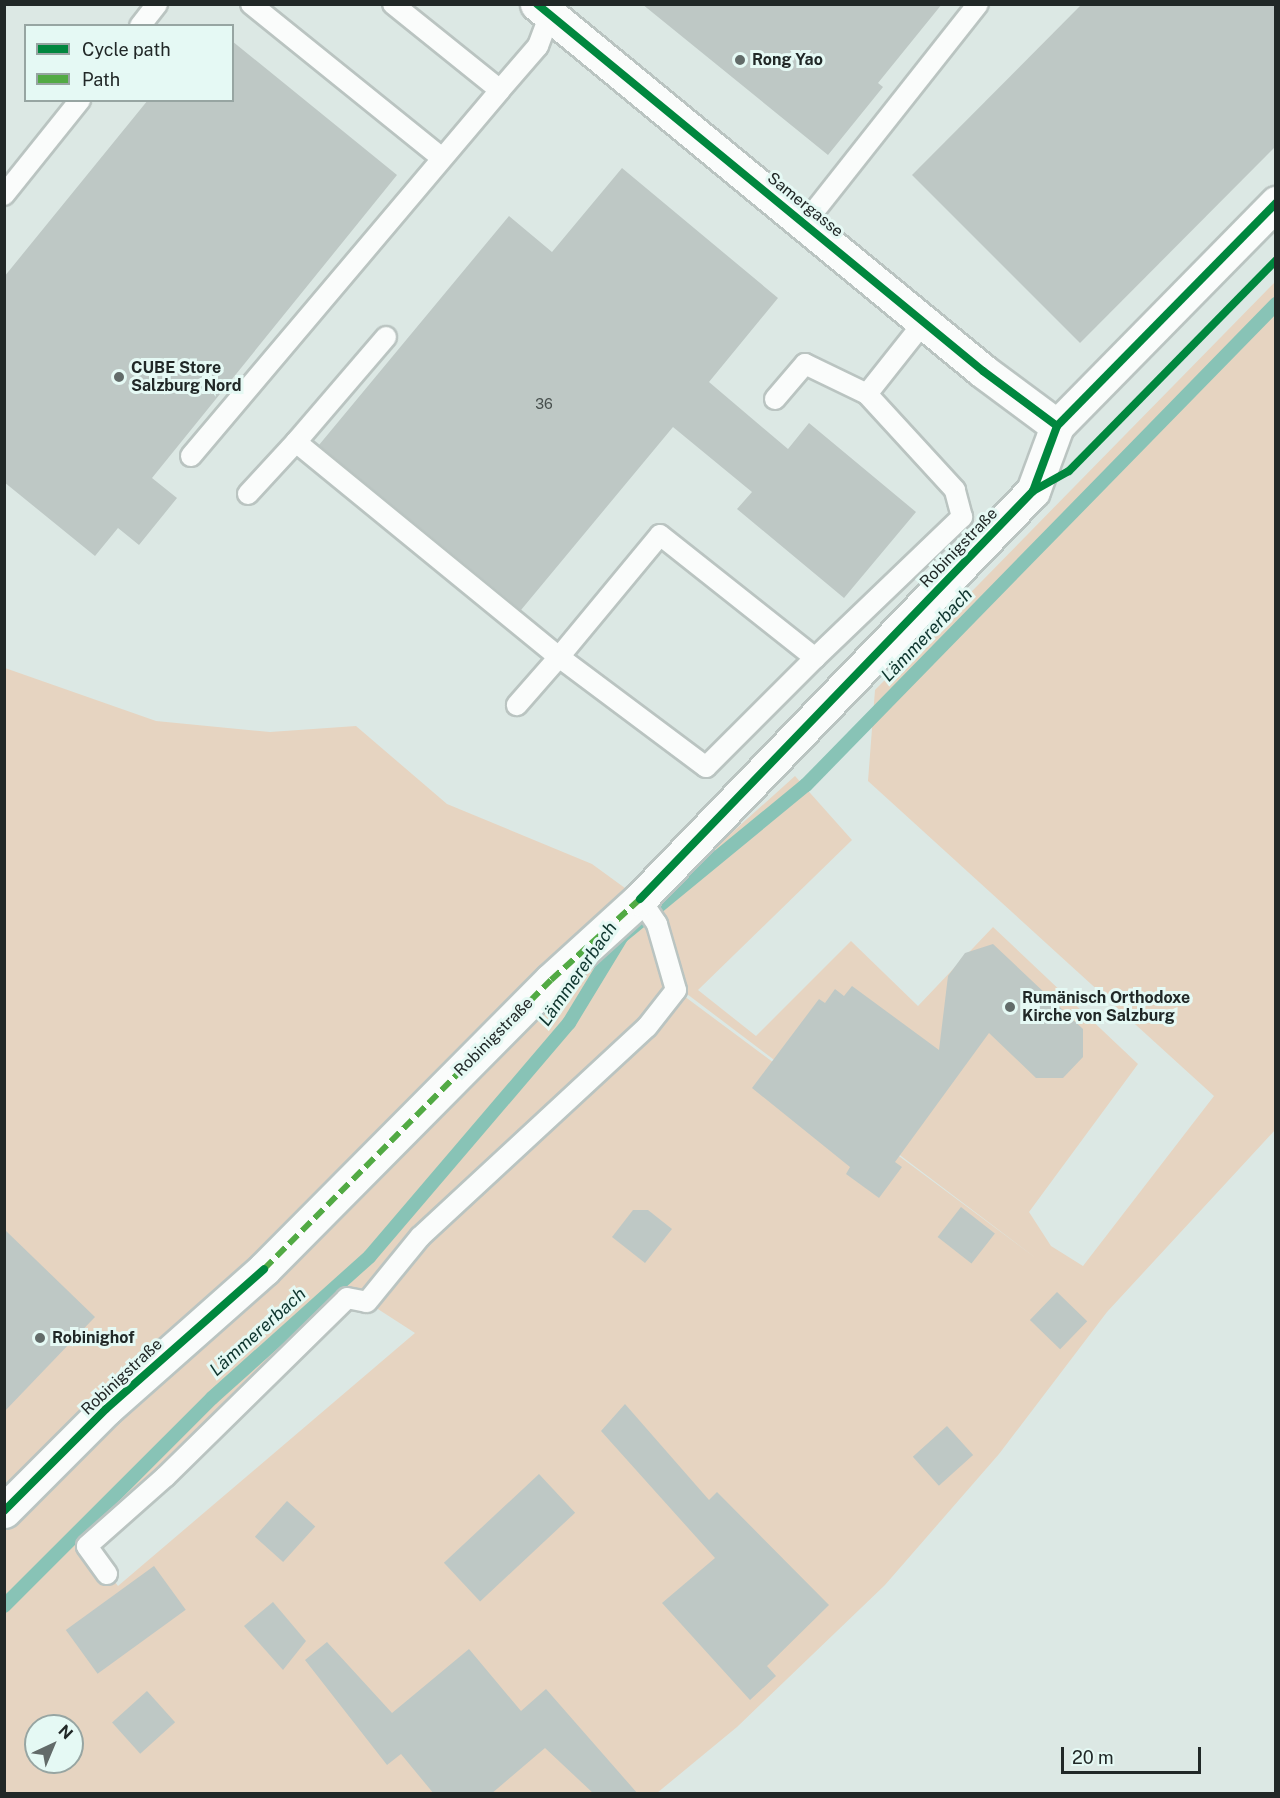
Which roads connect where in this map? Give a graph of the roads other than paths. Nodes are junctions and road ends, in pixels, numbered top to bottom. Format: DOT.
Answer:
graph roads {
  1 [pos="157,4"];
  2 [pos="251,4"];
  3 [pos="393,4"];
  4 [pos="978,4"];
  5 [pos="547,8"];
  6 [pos="142,24"];
  7 [pos="500,90"];
  8 [pos="78,102"];
  9 [pos="442,158"];
  10 [pos="4,195"];
  11 [pos="1275,202"];
  12 [pos="805,223"];
  13 [pos="924,322"];
  14 [pos="386,337"];
  15 [pos="867,394"];
  16 [pos="775,399"];
  17 [pos="1057,426"];
  18 [pos="296,442"];
  19 [pos="191,456"];
  20 [pos="248,494"];
  21 [pos="559,657"];
  22 [pos="815,658"];
  23 [pos="517,705"];
  24 [pos="648,912"];
  25 [pos="4,1511"];
  26 [pos="107,1574"];
  1 -- 6 [label="lane"];
  2 -- 9 [label="lane"];
  3 -- 7 [label="lane"];
  4 -- 12 [label="lane"];
  5 -- 7 [label="lane"];
  5 -- 12 [label="street, Samergasse"];
  7 -- 9 [label="lane"];
  8 -- 10 [label="lane"];
  9 -- 19 [label="lane"];
  11 -- 17 [label="street, Robinigstraße"];
  12 -- 13 [label="street, Samergasse"];
  13 -- 15 [label="lane"];
  13 -- 17 [label="street, Samergasse"];
  14 -- 18 [label="lane"];
  15 -- 16 [label="lane"];
  15 -- 22 [label="lane"];
  17 -- 24 [label="street, Robinigstraße"];
  18 -- 20 [label="lane"];
  18 -- 21 [label="lane"];
  21 -- 22 [label="lane"];
  21 -- 22 [label="lane"];
  21 -- 23 [label="lane"];
  24 -- 25 [label="street, Robinigstraße"];
  24 -- 26 [label="lane"];
}
